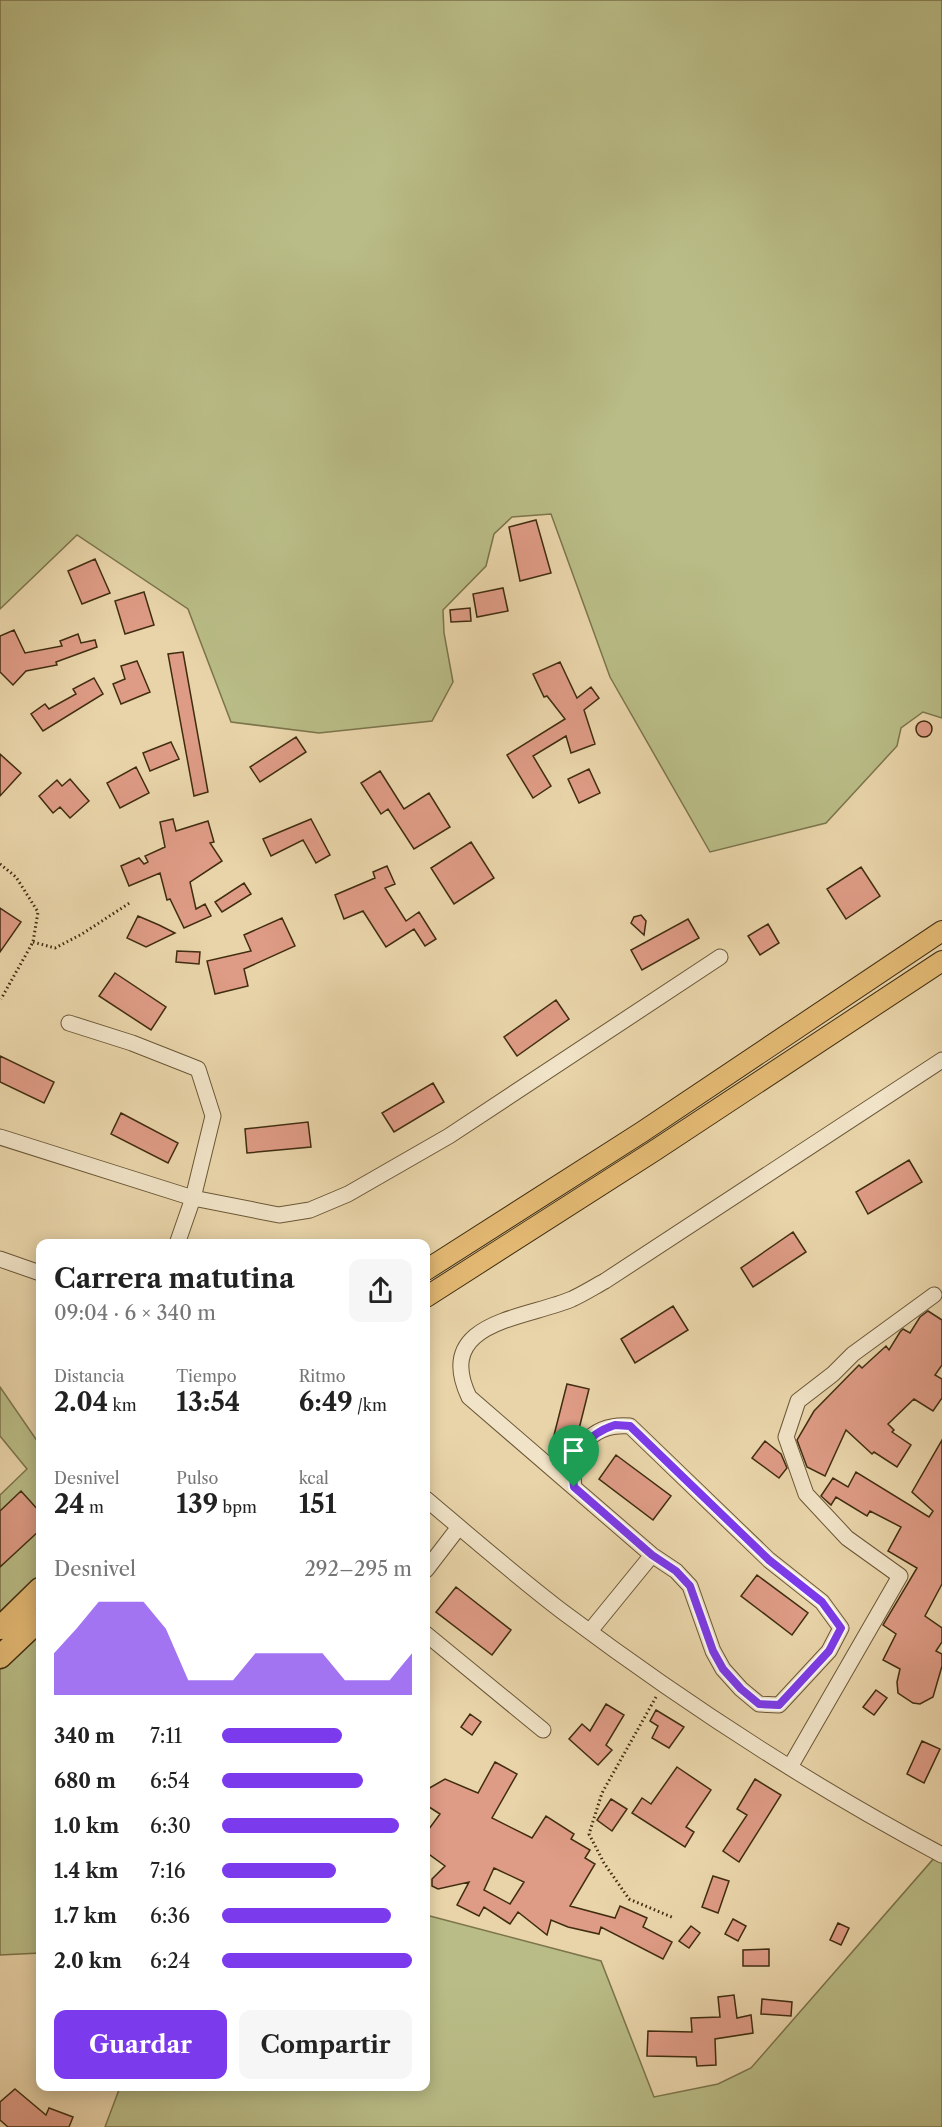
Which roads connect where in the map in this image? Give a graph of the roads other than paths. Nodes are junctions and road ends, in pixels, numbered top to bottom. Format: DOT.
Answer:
graph roads {
  1 [pos="941,931"];
  2 [pos="720,957"];
  3 [pos="942,961"];
  4 [pos="69,1023"];
  5 [pos="942,1060"];
  6 [pos="0,1137"];
  7 [pos="194,1198"];
  8 [pos="179,1239"];
  9 [pos="0,1259"];
  10 [pos="430,1267"];
  11 [pos="36,1272"];
  12 [pos="430,1294"];
  13 [pos="934,1296"];
  14 [pos="574,1487"];
  15 [pos="430,1503"];
  16 [pos="459,1527"];
  17 [pos="652,1555"];
  18 [pos="430,1565"];
  19 [pos="36,1593"];
  20 [pos="36,1622"];
  21 [pos="0,1628"];
  22 [pos="590,1631"];
  23 [pos="430,1637"];
  24 [pos="0,1657"];
  25 [pos="543,1730"];
  26 [pos="790,1767"];
  27 [pos="942,1855"];
  1 -- 10 [label="main road"];
  2 -- 7 [label="street"];
  3 -- 12 [label="main road"];
  4 -- 7 [label="street"];
  5 -- 14 [label="street"];
  6 -- 7 [label="street"];
  7 -- 8 [label="street"];
  9 -- 11 [label="street"];
  13 -- 26 [label="street"];
  14 -- 17 [label="street"];
  14 -- 17 [label="street"];
  15 -- 16 [label="street"];
  16 -- 18 [label="street"];
  16 -- 22 [label="street"];
  17 -- 22 [label="street"];
  19 -- 21 [label="highway"];
  20 -- 24 [label="highway"];
  22 -- 26 [label="street"];
  23 -- 25 [label="street"];
  26 -- 27 [label="street"];
}
